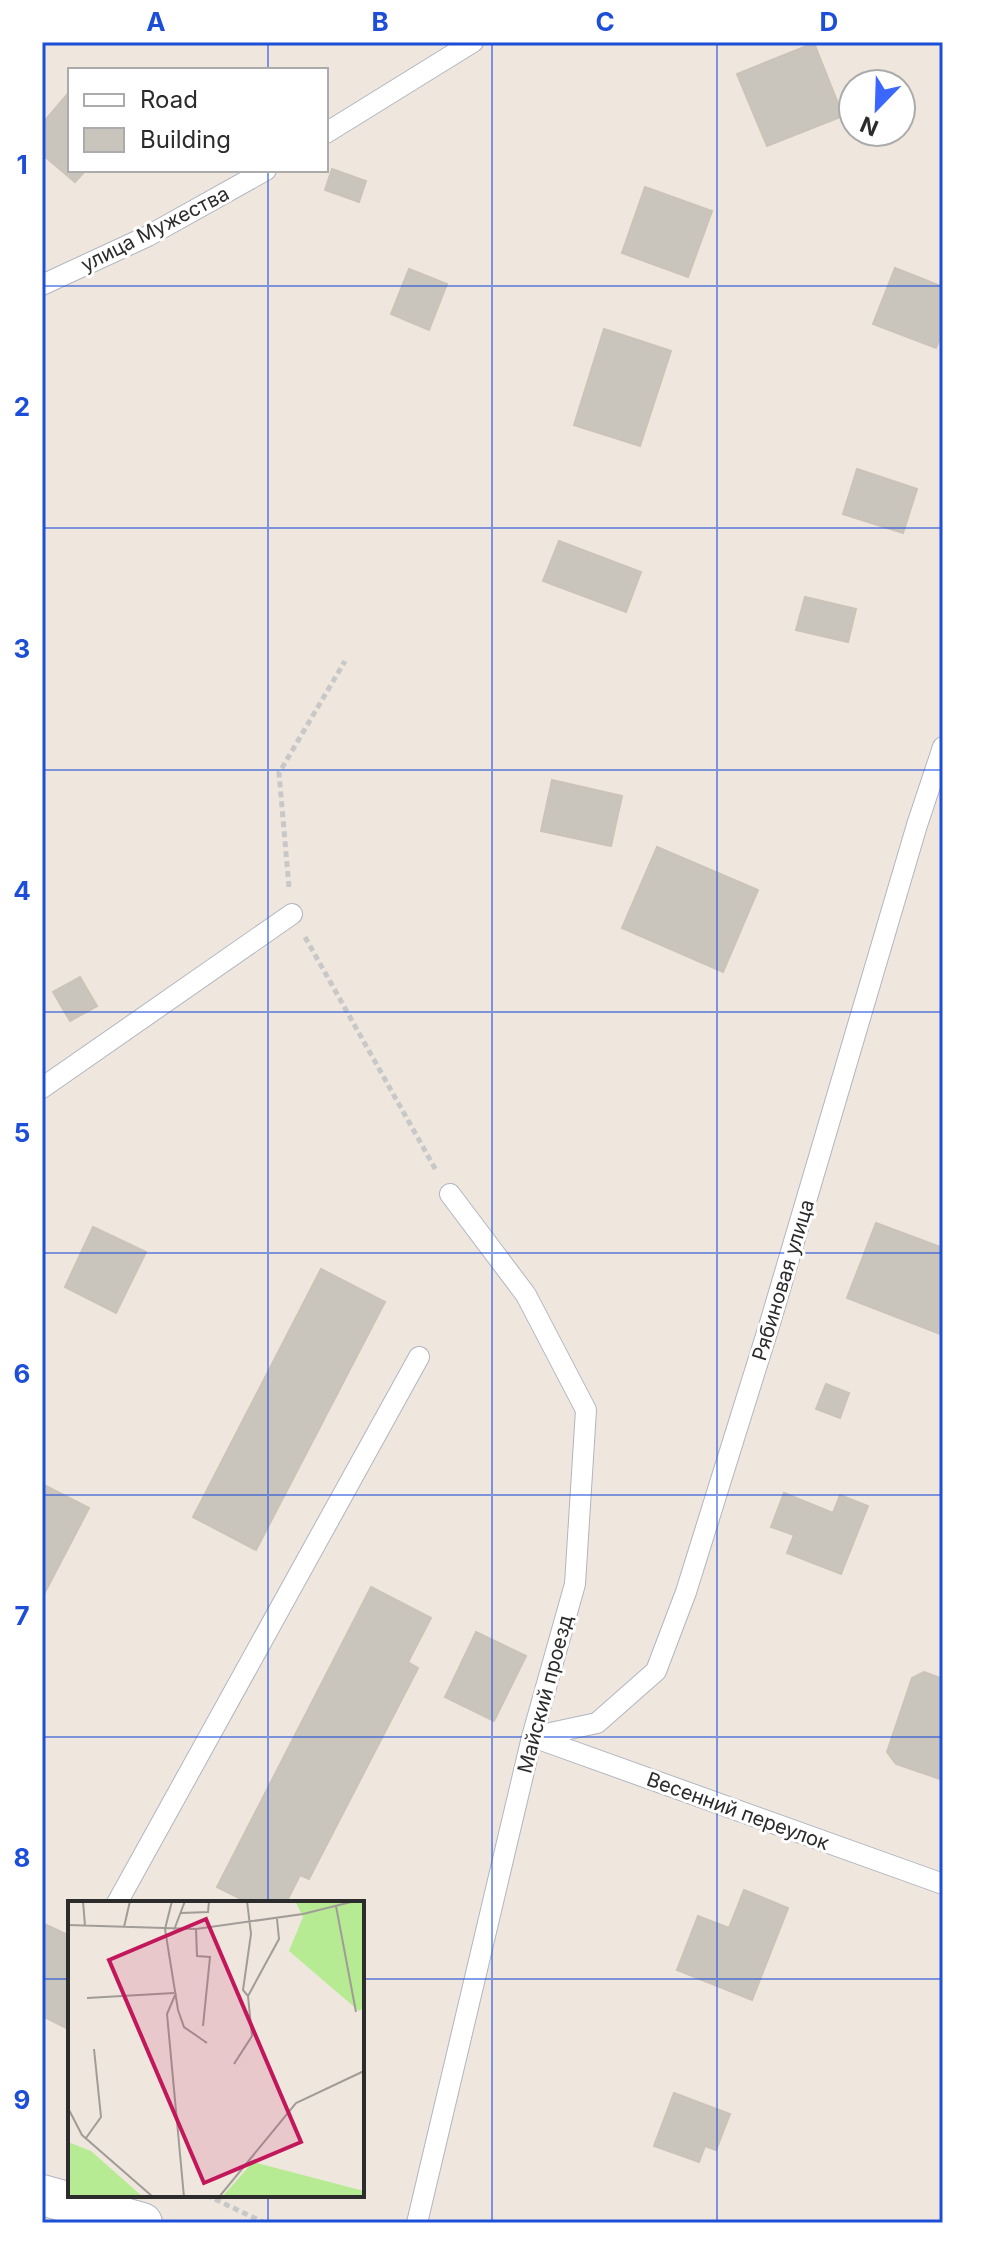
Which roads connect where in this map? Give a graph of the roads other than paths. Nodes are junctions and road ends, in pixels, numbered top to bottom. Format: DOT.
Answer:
graph roads {
  1 [pos="473,42"];
  2 [pos="328,132"];
  3 [pos="262,172"];
  4 [pos="42,285"];
  5 [pos="943,747"];
  6 [pos="292,914"];
  7 [pos="42,1088"];
  8 [pos="450,1194"];
  9 [pos="419,1357"];
  10 [pos="532,1737"];
  11 [pos="943,1884"];
  12 [pos="118,1901"];
  13 [pos="42,2195"];
  14 [pos="131,2211"];
  15 [pos="417,2223"];
  1 -- 2 [label="lane"];
  3 -- 4 [label="lane, улица Мужества"];
  5 -- 10 [label="lane, Рябиновая улица"];
  6 -- 7 [label="lane"];
  8 -- 10 [label="lane, Майский проезд"];
  9 -- 12 [label="lane"];
  10 -- 11 [label="lane, Весенний переулок"];
  10 -- 15 [label="lane, Майский проезд"];
  13 -- 14 [label="street"];
}
